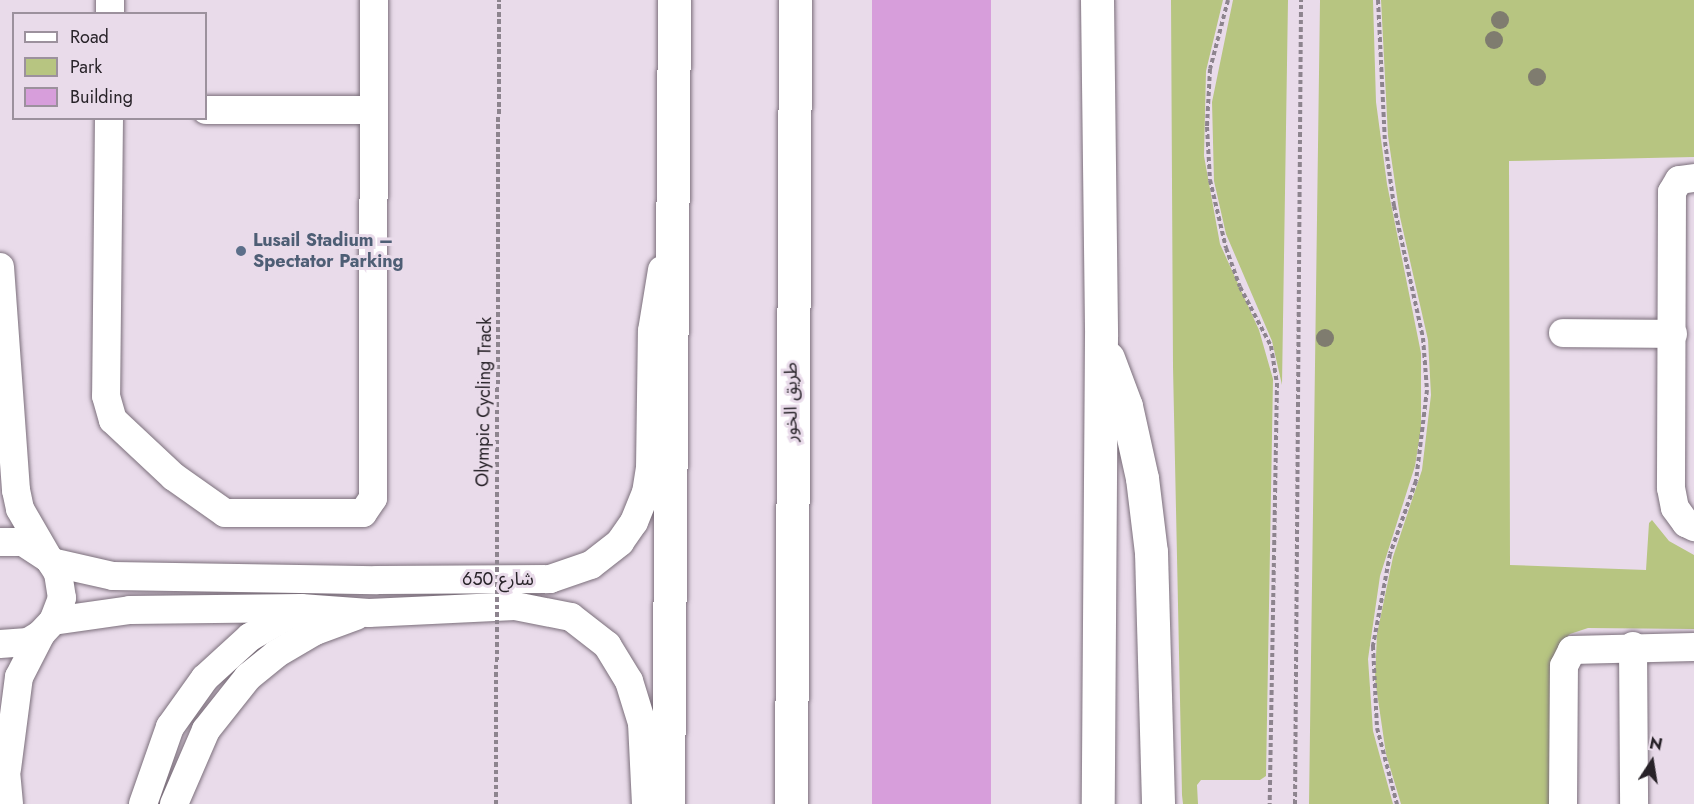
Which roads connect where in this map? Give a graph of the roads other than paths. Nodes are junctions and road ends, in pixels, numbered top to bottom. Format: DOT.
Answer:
graph roads {
  1 [pos="374,0"];
  2 [pos="674,0"];
  3 [pos="795,0"];
  4 [pos="1097,0"];
  5 [pos="207,110"];
  6 [pos="374,110"];
  7 [pos="109,120"];
  8 [pos="1694,178"];
  9 [pos="672,236"];
  10 [pos="0,267"];
  11 [pos="1563,333"];
  12 [pos="1673,334"];
  13 [pos="1101,336"];
  14 [pos="9,411"];
  15 [pos="0,477"];
  16 [pos="1694,527"];
  17 [pos="0,542"];
  18 [pos="50,560"];
  19 [pos="377,580"];
  20 [pos="301,608"];
  21 [pos="369,613"];
  22 [pos="47,628"];
  23 [pos="0,644"];
  24 [pos="1634,646"];
  25 [pos="1694,647"];
  26 [pos="0,711"];
  27 [pos="7,769"];
  28 [pos="9,804"];
  29 [pos="143,804"];
  30 [pos="174,804"];
  31 [pos="646,804"];
  32 [pos="668,804"];
  33 [pos="791,804"];
  34 [pos="1098,804"];
  35 [pos="1158,804"];
  36 [pos="1563,804"];
  37 [pos="1634,804"];
  1 -- 6 [label="street"];
  2 -- 9 [label="highway"];
  3 -- 33 [label="highway, طريق الخور"];
  4 -- 13 [label="highway"];
  5 -- 6 [label="street"];
  6 -- 7 [label="street"];
  8 -- 12 [label="street"];
  9 -- 19 [label="street, شارع 650"];
  9 -- 32 [label="highway"];
  10 -- 14 [label="street"];
  11 -- 12 [label="street"];
  12 -- 16 [label="street"];
  13 -- 34 [label="highway"];
  13 -- 35 [label="highway"];
  14 -- 15 [label="street"];
  14 -- 18 [label="street"];
  17 -- 18 [label="street"];
  18 -- 19 [label="street, شارع 650"];
  18 -- 22 [label="street"];
  19 -- 20 [label="street"];
  20 -- 21 [label="street, شارع 650"];
  20 -- 22 [label="street, شارع 650"];
  20 -- 29 [label="street"];
  21 -- 30 [label="street, شارع 650"];
  21 -- 31 [label="street, شارع 650"];
  22 -- 23 [label="street, شارع 650"];
  22 -- 27 [label="street"];
  24 -- 25 [label="street"];
  24 -- 36 [label="street"];
  24 -- 37 [label="street"];
  26 -- 27 [label="street"];
  27 -- 28 [label="street"];
}
